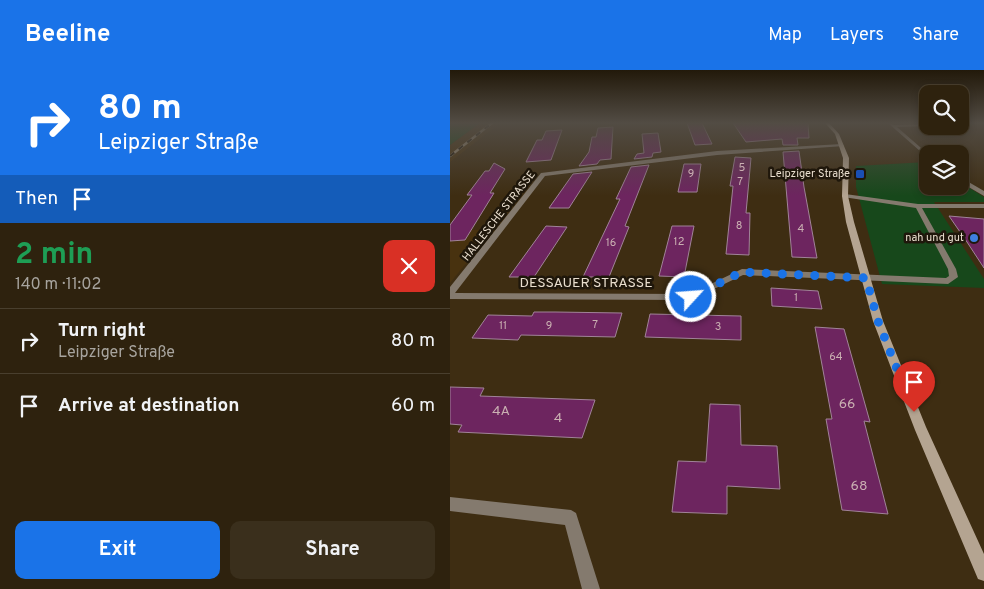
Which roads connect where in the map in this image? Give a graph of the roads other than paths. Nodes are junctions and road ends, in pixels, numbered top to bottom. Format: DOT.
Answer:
graph roads {
  1 [pos="807,147"];
  2 [pos="843,147"];
  3 [pos="969,185"];
  4 [pos="984,194"];
  5 [pos="845,196"];
  6 [pos="918,206"];
  7 [pos="984,206"];
  8 [pos="866,278"];
  9 [pos="450,294"];
  10 [pos="450,504"];
  11 [pos="984,573"];
  12 [pos="591,589"];
  1 -- 9 [label="street, HALLESCHE STRASSE"];
  2 -- 5 [label="main road"];
  3 -- 4 [label="street"];
  5 -- 6 [label="street"];
  5 -- 8 [label="main road"];
  6 -- 7 [label="street"];
  6 -- 8 [label="street, DESSAUER STRASSE"];
  8 -- 9 [label="street, DESSAUER STRASSE"];
  8 -- 11 [label="main road"];
  10 -- 12 [label="street"];
}
